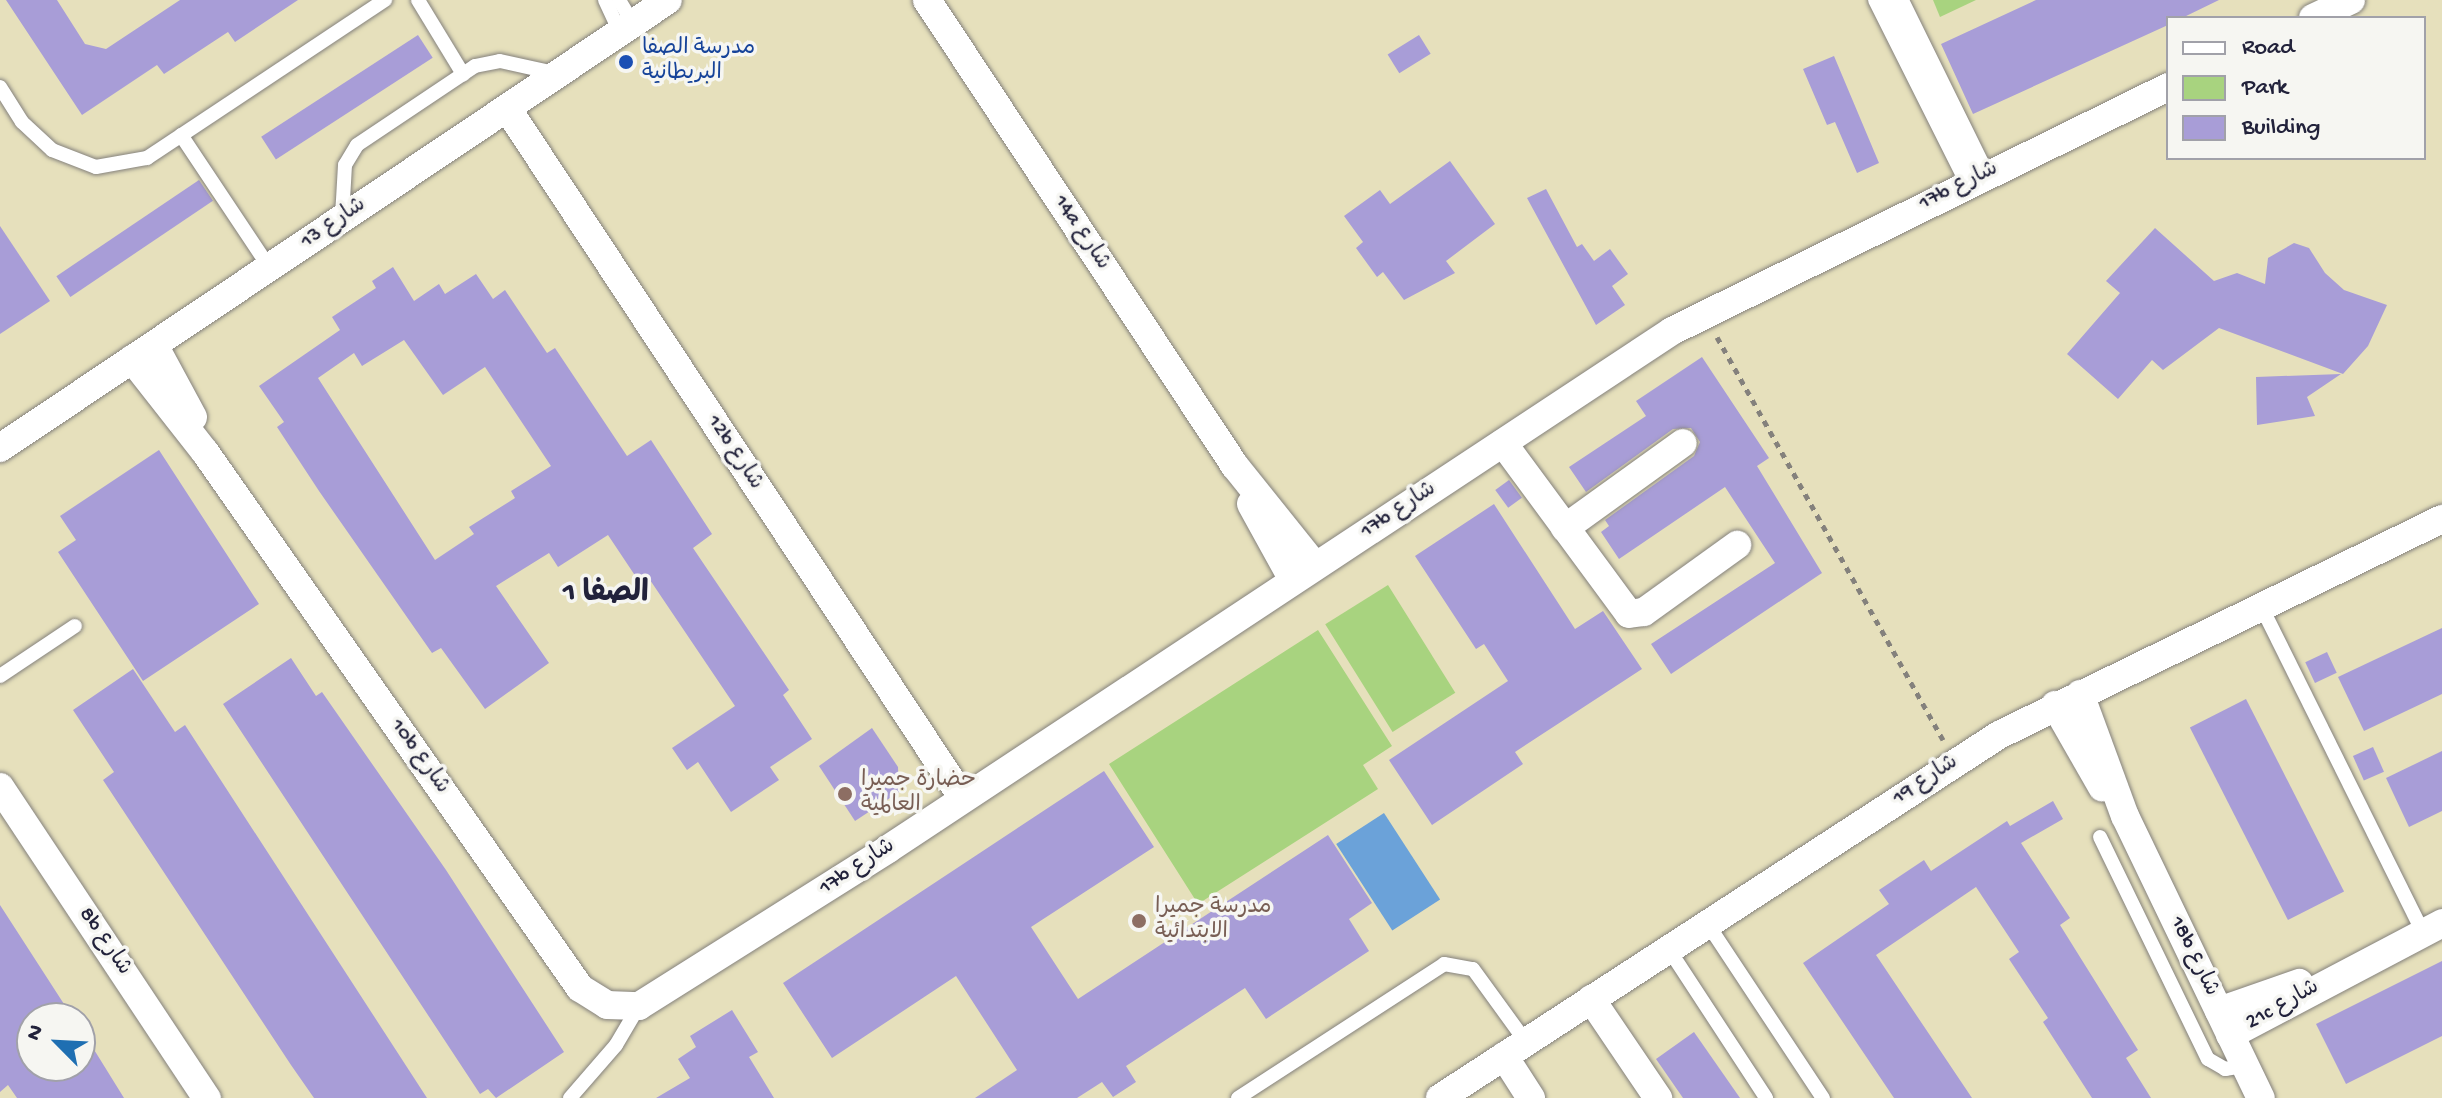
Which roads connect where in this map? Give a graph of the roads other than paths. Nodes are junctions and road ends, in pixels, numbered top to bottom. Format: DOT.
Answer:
graph roads {
  1 [pos="385,0"];
  2 [pos="418,0"];
  3 [pos="605,0"];
  4 [pos="668,0"];
  5 [pos="927,0"];
  6 [pos="1875,0"];
  7 [pos="1894,0"];
  8 [pos="2351,0"];
  9 [pos="2317,16"];
  10 [pos="624,18"];
  11 [pos="558,73"];
  12 [pos="463,74"];
  13 [pos="0,87"];
  14 [pos="2166,88"];
  15 [pos="507,108"];
  16 [pos="181,135"];
  17 [pos="1974,180"];
  18 [pos="341,218"];
  19 [pos="269,267"];
  20 [pos="143,352"];
  21 [pos="1503,443"];
  22 [pos="1683,443"];
  23 [pos="0,448"];
  24 [pos="2442,519"];
  25 [pos="1565,528"];
  26 [pos="1737,545"];
  27 [pos="1304,573"];
  28 [pos="2261,606"];
  29 [pos="75,626"];
  30 [pos="0,676"];
  31 [pos="2067,699"];
  32 [pos="962,797"];
  33 [pos="5,805"];
  34 [pos="2100,837"];
  35 [pos="1707,923"];
  36 [pos="2432,928"];
  37 [pos="1668,948"];
  38 [pos="1591,999"];
  39 [pos="651,1000"];
  40 [pos="2225,1023"];
  41 [pos="1515,1049"];
  42 [pos="2245,1066"];
  43 [pos="207,1098"];
  44 [pos="570,1098"];
  45 [pos="1238,1098"];
  46 [pos="1440,1098"];
  47 [pos="1531,1098"];
  48 [pos="1658,1098"];
  49 [pos="1766,1098"];
  50 [pos="1823,1098"];
  51 [pos="2261,1098"];
  1 -- 16 [label="lane"];
  2 -- 12 [label="lane"];
  3 -- 10 [label="lane"];
  4 -- 10 [label="street, شارع 13"];
  5 -- 27 [label="street, 14a شارع"];
  6 -- 17 [label="lane"];
  7 -- 17 [label="street"];
  8 -- 9 [label="street"];
  10 -- 11 [label="street, شارع 13"];
  11 -- 12 [label="lane"];
  11 -- 15 [label="street, شارع 13"];
  12 -- 18 [label="lane"];
  13 -- 16 [label="lane"];
  14 -- 17 [label="street, 17b شارع"];
  15 -- 18 [label="street, شارع 13"];
  15 -- 32 [label="street, 12b شارع"];
  16 -- 19 [label="lane"];
  17 -- 21 [label="street, 17b شارع"];
  18 -- 19 [label="street, شارع 13"];
  19 -- 20 [label="street, شارع 13"];
  20 -- 23 [label="street, شارع 13"];
  20 -- 39 [label="street, 10b شارع"];
  21 -- 25 [label="street"];
  21 -- 27 [label="street, 17b شارع"];
  22 -- 25 [label="street"];
  24 -- 28 [label="street, شارع 19"];
  25 -- 26 [label="street"];
  27 -- 32 [label="street, 17b شارع"];
  28 -- 31 [label="street, شارع 19"];
  28 -- 36 [label="lane"];
  29 -- 30 [label="lane"];
  31 -- 35 [label="street, شارع 19"];
  31 -- 40 [label="street, 18b شارع"];
  32 -- 39 [label="street, 17b شارع"];
  33 -- 43 [label="street, 8b شارع"];
  34 -- 42 [label="lane"];
  35 -- 37 [label="street, شارع 19"];
  35 -- 50 [label="lane"];
  36 -- 40 [label="street, 21c شارع"];
  37 -- 38 [label="street, شارع 19"];
  37 -- 49 [label="lane"];
  38 -- 41 [label="street, شارع 19"];
  38 -- 48 [label="street"];
  39 -- 44 [label="lane"];
  40 -- 42 [label="street, 18b شارع"];
  41 -- 45 [label="lane"];
  41 -- 46 [label="street, شارع 19"];
  41 -- 47 [label="street"];
  42 -- 51 [label="street, 18b شارع"];
}
